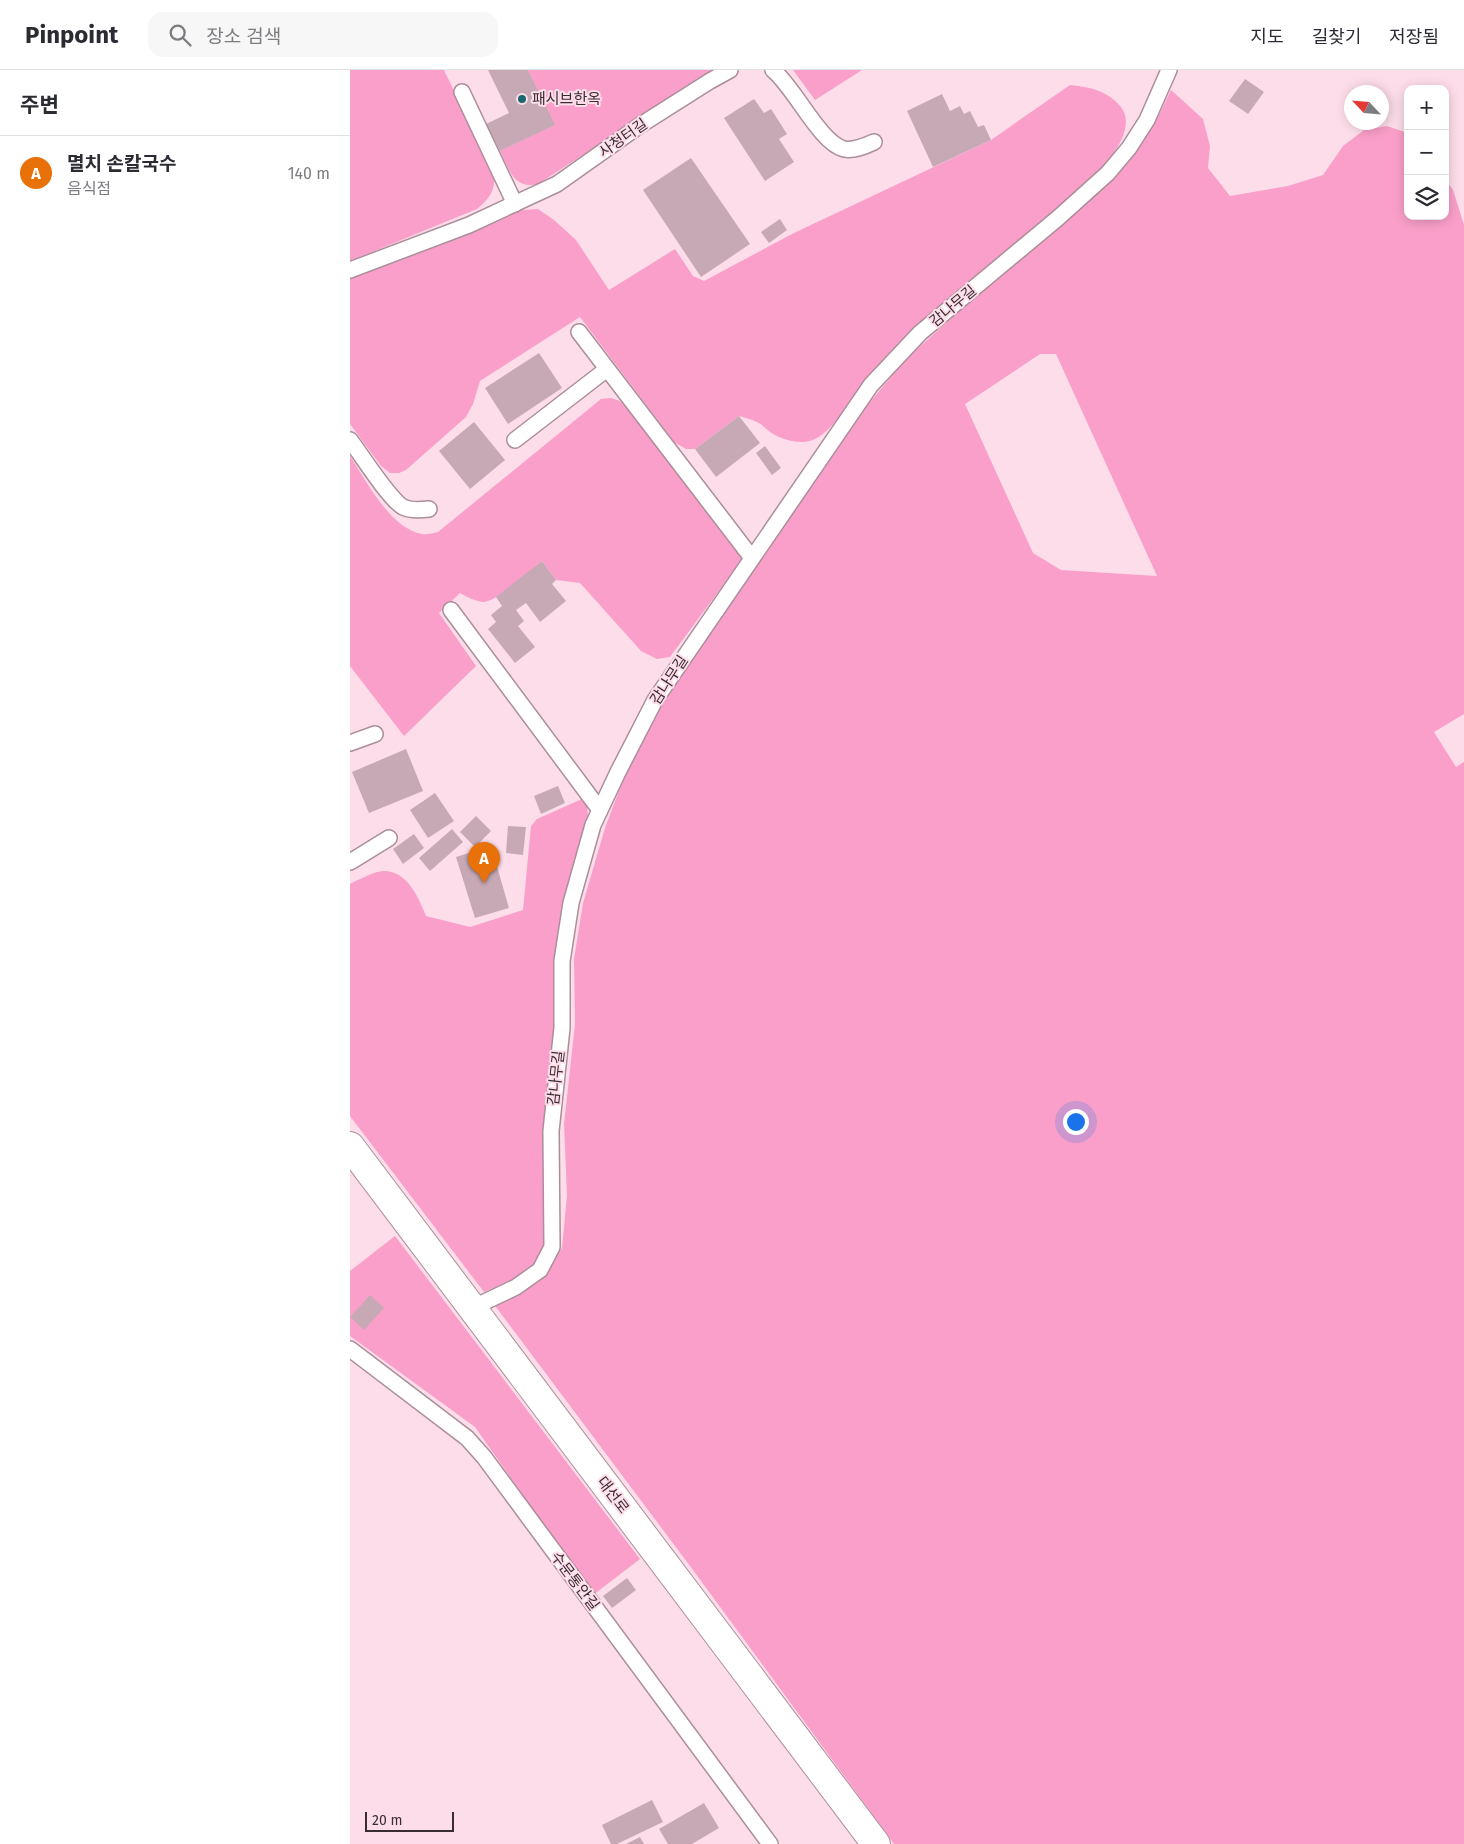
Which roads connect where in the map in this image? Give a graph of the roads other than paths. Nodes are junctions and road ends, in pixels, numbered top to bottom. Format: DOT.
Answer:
graph roads {
  1 [pos="730,70"];
  2 [pos="773,70"];
  3 [pos="1169,70"];
  4 [pos="462,92"];
  5 [pos="874,142"];
  6 [pos="515,204"];
  7 [pos="350,270"];
  8 [pos="579,332"];
  9 [pos="607,369"];
  10 [pos="350,440"];
  11 [pos="515,440"];
  12 [pos="429,509"];
  13 [pos="752,558"];
  14 [pos="451,610"];
  15 [pos="375,734"];
  16 [pos="350,743"];
  17 [pos="600,810"];
  18 [pos="389,838"];
  19 [pos="350,862"];
  20 [pos="350,1146"];
  21 [pos="472,1308"];
  22 [pos="350,1349"];
  23 [pos="770,1844"];
  24 [pos="876,1844"];
  1 -- 6 [label="lane, 사청터길"];
  2 -- 5 [label="lane"];
  3 -- 13 [label="lane, 감나무길"];
  4 -- 6 [label="lane"];
  6 -- 7 [label="lane, 사청터길"];
  8 -- 9 [label="lane"];
  9 -- 11 [label="lane"];
  9 -- 13 [label="lane"];
  10 -- 12 [label="lane"];
  13 -- 17 [label="lane, 감나무길"];
  14 -- 17 [label="lane"];
  15 -- 16 [label="lane"];
  17 -- 21 [label="lane, 감나무길"];
  18 -- 19 [label="lane"];
  20 -- 21 [label="street, 대선로"];
  21 -- 24 [label="street, 대선로"];
  22 -- 23 [label="lane, 수문통안길"];
}
